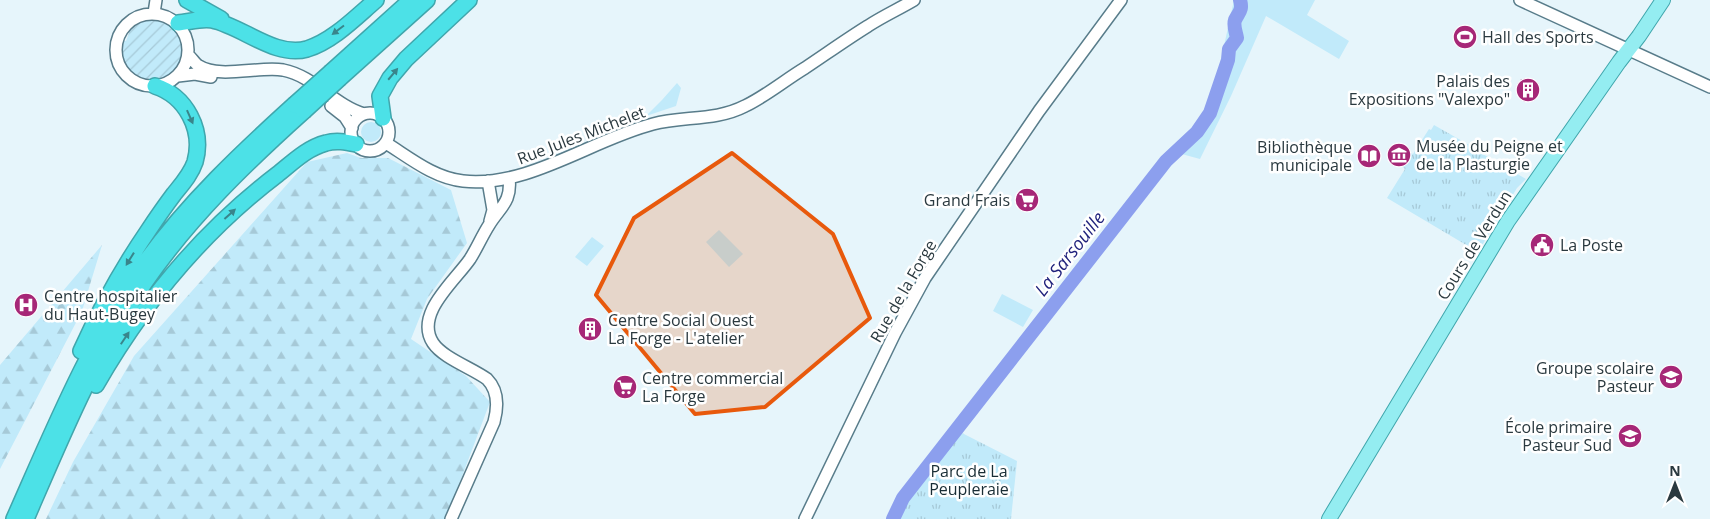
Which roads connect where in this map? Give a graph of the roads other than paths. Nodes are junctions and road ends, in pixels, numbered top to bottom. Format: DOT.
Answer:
graph roads {
  1 [pos="156,0"];
  2 [pos="187,0"];
  3 [pos="376,0"];
  4 [pos="411,0"];
  5 [pos="427,0"];
  6 [pos="468,0"];
  7 [pos="914,0"];
  8 [pos="1121,0"];
  9 [pos="1520,0"];
  10 [pos="1663,0"];
  11 [pos="154,13"];
  12 [pos="178,23"];
  13 [pos="244,33"];
  14 [pos="1629,50"];
  15 [pos="188,55"];
  16 [pos="336,75"];
  17 [pos="178,76"];
  18 [pos="155,86"];
  19 [pos="1710,87"];
  20 [pos="299,108"];
  21 [pos="364,114"];
  22 [pos="383,118"];
  23 [pos="352,128"];
  24 [pos="386,143"];
  25 [pos="356,144"];
  26 [pos="509,178"];
  27 [pos="488,181"];
  28 [pos="489,225"];
  29 [pos="47,471"];
  30 [pos="24,496"];
  31 [pos="14,519"];
  32 [pos="26,519"];
  33 [pos="451,519"];
  34 [pos="805,519"];
  35 [pos="1329,519"];
  1 -- 11 [label="main road"];
  2 -- 13 [label="highway"];
  3 -- 13 [label="highway, one-way"];
  4 -- 16 [label="highway"];
  5 -- 16 [label="highway"];
  22 -- 6 [label="highway, one-way"];
  7 -- 26 [label="main road, Rue Jules Michelet"];
  8 -- 34 [label="main road, Rue de la Forge"];
  9 -- 14 [label="main road"];
  10 -- 14 [label="main road, Cours de Verdun"];
  11 -- 12 [label="main road"];
  11 -- 18 [label="main road"];
  12 -- 13 [label="highway"];
  12 -- 15 [label="main road"];
  14 -- 19 [label="main road"];
  14 -- 35 [label="main road, Cours de Verdun"];
  15 -- 17 [label="main road"];
  15 -- 21 [label="main road"];
  16 -- 20 [label="highway, bridge"];
  17 -- 18 [label="main road"];
  17 -- 23 [label="main road"];
  18 -- 30 [label="highway, one-way"];
  20 -- 29 [label="highway"];
  20 -- 30 [label="highway"];
  21 -- 22 [label="main road"];
  21 -- 23 [label="main road"];
  22 -- 24 [label="main road"];
  23 -- 25 [label="main road"];
  24 -- 25 [label="main road"];
  24 -- 27 [label="main road, Rue Jules Michelet"];
  29 -- 25 [label="highway, one-way"];
  26 -- 27 [label="main road, Rue Jules Michelet"];
  26 -- 28 [label="main road"];
  27 -- 28 [label="main road"];
  28 -- 33 [label="main road"];
  29 -- 32 [label="highway"];
  30 -- 31 [label="highway"];
}
